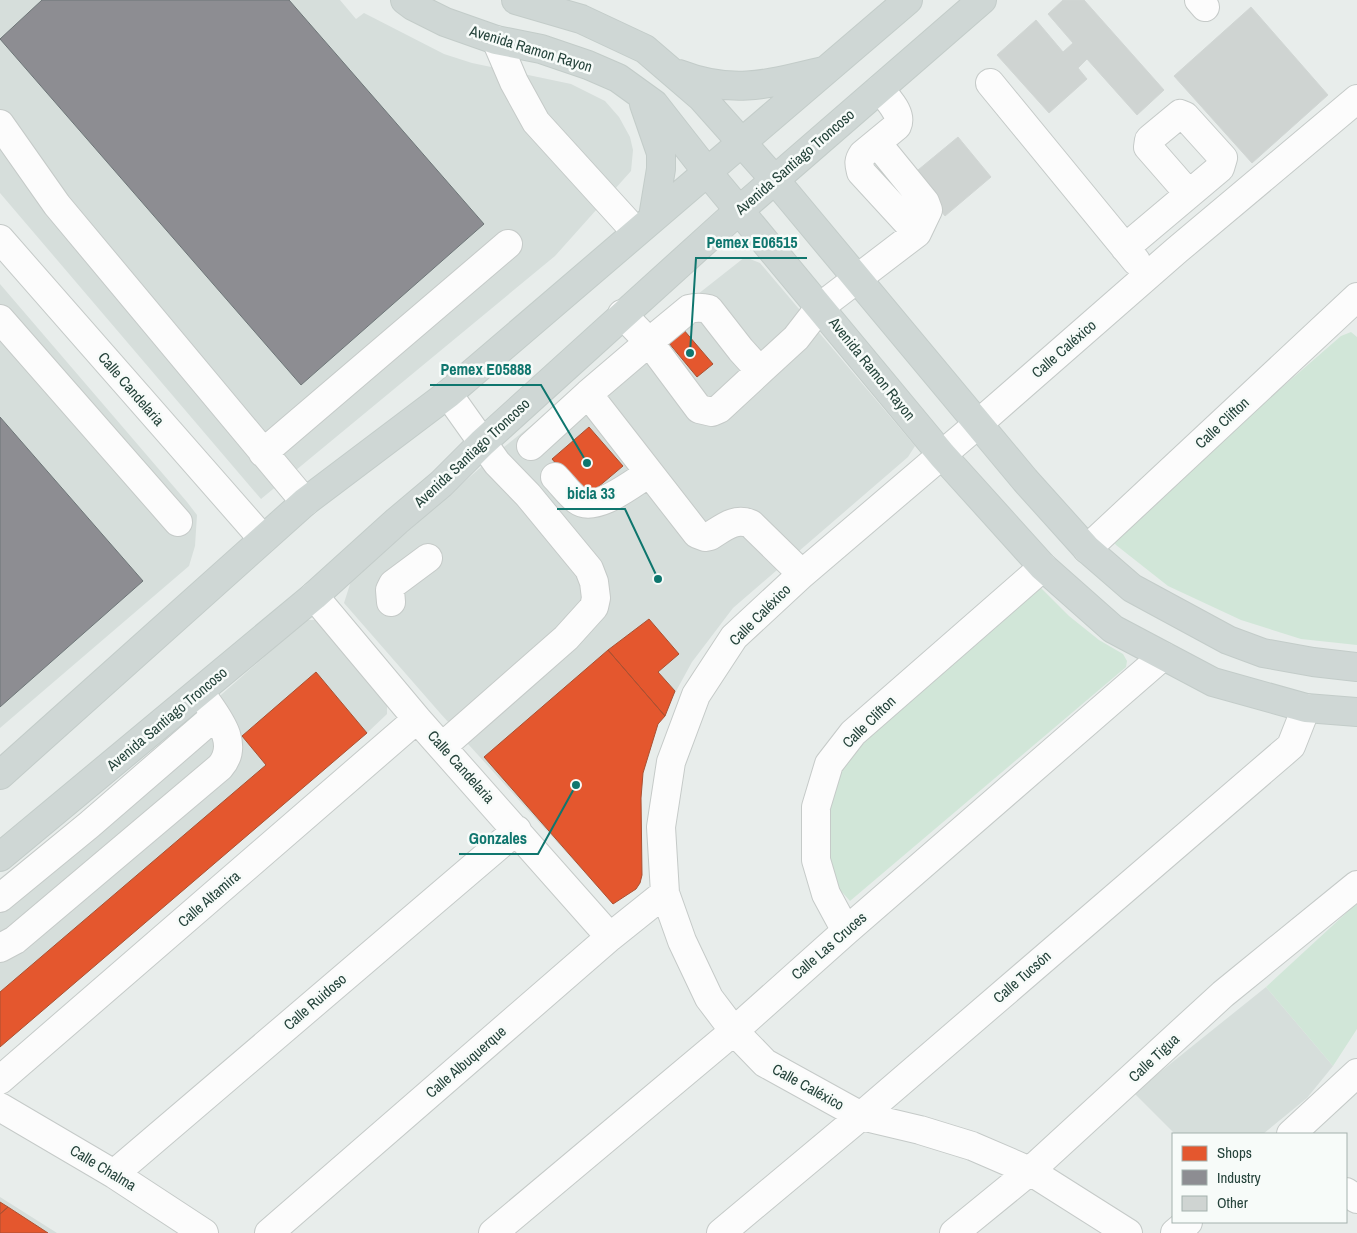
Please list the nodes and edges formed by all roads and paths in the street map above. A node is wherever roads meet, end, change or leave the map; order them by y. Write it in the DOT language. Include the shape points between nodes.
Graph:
graph roads {
  1 [pos="405,0"];
  2 [pos="516,0"];
  3 [pos="908,0"];
  4 [pos="982,0"];
  5 [pos="496,40"];
  6 [pos="827,70"];
  7 [pos="671,71"];
  8 [pos="990,83"];
  9 [pos="880,89"];
  10 [pos="642,95"];
  11 [pos="1357,99"];
  12 [pos="0,124"];
  13 [pos="741,142"];
  14 [pos="708,173"];
  15 [pos="775,180"];
  16 [pos="1189,194"];
  17 [pos="740,210"];
  18 [pos="645,225"];
  19 [pos="0,239"];
  20 [pos="508,244"];
  21 [pos="1125,248"];
  22 [pos="1148,276"];
  23 [pos="858,280"];
  24 [pos="1357,298"];
  25 [pos="820,307"];
  26 [pos="622,314"];
  27 [pos="0,319"];
  28 [pos="649,342"];
  29 [pos="760,370"];
  30 [pos="448,394"];
  31 [pos="588,394"];
  32 [pos="509,418"];
  33 [pos="978,424"];
  34 [pos="482,442"];
  35 [pos="531,446"];
  36 [pos="263,453"];
  37 [pos="942,455"];
  38 [pos="649,473"];
  39 [pos="555,477"];
  40 [pos="528,495"];
  41 [pos="305,502"];
  42 [pos="178,522"];
  43 [pos="263,539"];
  44 [pos="1087,550"];
  45 [pos="428,558"];
  46 [pos="1043,567"];
  47 [pos="802,574"];
  48 [pos="314,596"];
  49 [pos="391,602"];
  50 [pos="1163,656"];
  51 [pos="1357,667"];
  52 [pos="200,692"];
  53 [pos="1306,708"];
  54 [pos="1357,712"];
  55 [pos="215,716"];
  56 [pos="417,718"];
  57 [pos="443,746"];
  58 [pos="0,775"];
  59 [pos="89,825"];
  60 [pos="516,830"];
  61 [pos="116,855"];
  62 [pos="0,857"];
  63 [pos="1357,885"];
  64 [pos="665,893"];
  65 [pos="0,898"];
  66 [pos="846,931"];
  67 [pos="610,937"];
  68 [pos="0,948"];
  69 [pos="734,1030"];
  70 [pos="1357,1073"];
  71 [pos="0,1080"];
  72 [pos="0,1107"];
  73 [pos="861,1116"];
  74 [pos="1292,1133"];
  75 [pos="1030,1171"];
  76 [pos="114,1174"];
  77 [pos="1187,1223"];
  78 [pos="204,1233"];
  79 [pos="269,1233"];
  80 [pos="493,1233"];
  81 [pos="721,1233"];
  82 [pos="954,1233"];
  83 [pos="1128,1233"];
  84 [pos="1175,1233"];
  1 -- 5 [label="main road, Avenida Ramon Rayon" via="445,22"];
  2 -- 7 [label="main road" via="581,19 645,49"];
  3 -- 6 [label="main road"];
  4 -- 9 [label="main road, Avenida Santiago Troncoso"];
  5 -- 10 [label="main road, Avenida Ramon Rayon" via="541,49 588,65 618,78"];
  5 -- 18 [label="street" via="536,122"];
  6 -- 7 [label="main road" via="768,84 743,86 720,86"];
  6 -- 13 [label="main road"];
  7 -- 13 [label="main road" via="702,98"];
  8 -- 21 [label="street"];
  9 -- 15 [label="main road, Avenida Santiago Troncoso"];
  9 -- 23 [label="street" via="898,114 899,122 860,159 859,165 861,172 916,234"];
  10 -- 14 [label="main road, Avenida Ramon Rayon" via="654,104"];
  10 -- 18 [label="main road" via="661,153 661,169"];
  11 -- 22 [label="street, Calle Caléxico"];
  12 -- 36 [label="street" via="57,205"];
  13 -- 14 [label="main road"];
  13 -- 15 [label="main road"];
  14 -- 17 [label="main road, Avenida Ramon Rayon"];
  14 -- 18 [label="main road"];
  15 -- 17 [label="main road, Avenida Santiago Troncoso"];
  15 -- 23 [label="main road"];
  16 -- 21 [label="street"];
  17 -- 25 [label="main road, Avenida Ramon Rayon"];
  17 -- 26 [label="main road, Avenida Santiago Troncoso"];
  18 -- 30 [label="main road"];
  19 -- 43 [label="street, Calle Candelaria"];
  20 -- 36 [label="street"];
  21 -- 22 [label="street"];
  22 -- 33 [label="street, Calle Caléxico"];
  23 -- 25 [label="street"];
  23 -- 33 [label="main road"];
  24 -- 44 [label="street, Calle Clifton"];
  25 -- 29 [label="street" via="796,338"];
  25 -- 37 [label="main road, Avenida Ramon Rayon"];
  26 -- 28 [label="street"];
  26 -- 32 [label="main road, Avenida Santiago Troncoso"];
  27 -- 42 [label="street"];
  28 -- 29 [label="street" via="689,309 703,307 709,309 740,350"];
  28 -- 29 [label="street" via="699,409 712,412 719,409"];
  28 -- 31 [label="street"];
  30 -- 34 [label="street"];
  30 -- 41 [label="main road"];
  31 -- 35 [label="street"];
  31 -- 38 [label="street"];
  32 -- 34 [label="main road, Avenida Santiago Troncoso"];
  32 -- 35 [label="street"];
  33 -- 37 [label="street, Calle Caléxico"];
  33 -- 44 [label="main road"];
  34 -- 40 [label="street"];
  34 -- 48 [label="main road, Avenida Santiago Troncoso" via="441,484"];
  35 -- 39 [label="street"];
  36 -- 41 [label="street"];
  37 -- 46 [label="main road, Avenida Ramon Rayon"];
  37 -- 47 [label="street, Calle Caléxico"];
  38 -- 39 [label="street" via="600,502 589,504 578,501"];
  38 -- 47 [label="street" via="697,534 710,536 733,522 746,522"];
  39 -- 40 [label="street"];
  40 -- 57 [label="street" via="589,569 594,582 594,608 566,638"];
  41 -- 43 [label="main road"];
  43 -- 58 [label="main road"];
  44 -- 51 [label="main road" via="1132,588 1228,640 1263,653"];
  45 -- 49 [label="street" via="393,584"];
  46 -- 50 [label="main road, Avenida Ramon Rayon" via="1113,629"];
  46 -- 66 [label="street, Calle Clifton" via="853,733 829,764 816,807 816,860 826,894"];
  47 -- 64 [label="street, Calle Caléxico" via="734,637 696,695 669,771 661,827"];
  48 -- 52 [label="main road, Avenida Santiago Troncoso"];
  48 -- 56 [label="street, Calle Candelaria"];
  50 -- 53 [label="main road, Avenida Ramon Rayon" via="1213,682"];
  50 -- 66 [label="street, Calle Las Cruces"];
  52 -- 55 [label="street"];
  52 -- 62 [label="main road, Avenida Santiago Troncoso"];
  53 -- 54 [label="main road, Avenida Ramon Rayon"];
  53 -- 73 [label="street, Calle Tucsón" via="1291,746"];
  55 -- 59 [label="street"];
  55 -- 61 [label="street" via="226,734 229,746 227,760"];
  56 -- 57 [label="street, Calle Candelaria"];
  56 -- 71 [label="street, Calle Altamira"];
  57 -- 60 [label="street, Calle Candelaria"];
  59 -- 61 [label="street"];
  59 -- 65 [label="street"];
  60 -- 67 [label="street, Calle Candelaria"];
  60 -- 76 [label="street, Calle Ruidoso"];
  61 -- 68 [label="street" via="15,940"];
  63 -- 75 [label="street, Calle Tigua" via="1223,994"];
  64 -- 67 [label="street, Calle Albuquerque"];
  64 -- 69 [label="street, Calle Caléxico" via="682,941 709,998"];
  66 -- 69 [label="street, Calle Las Cruces"];
  67 -- 79 [label="street, Calle Albuquerque"];
  69 -- 73 [label="street, Calle Caléxico" via="765,1063"];
  69 -- 80 [label="street, Calle Las Cruces"];
  70 -- 74 [label="street"];
  72 -- 76 [label="street, Calle Chalma"];
  73 -- 75 [label="street, Calle Caléxico" via="920,1130"];
  73 -- 81 [label="street, Calle Tucsón"];
  75 -- 82 [label="street, Calle Tigua"];
  75 -- 83 [label="street, Calle Caléxico"];
  76 -- 78 [label="street, Calle Chalma"];
  77 -- 84 [label="street"];
}
